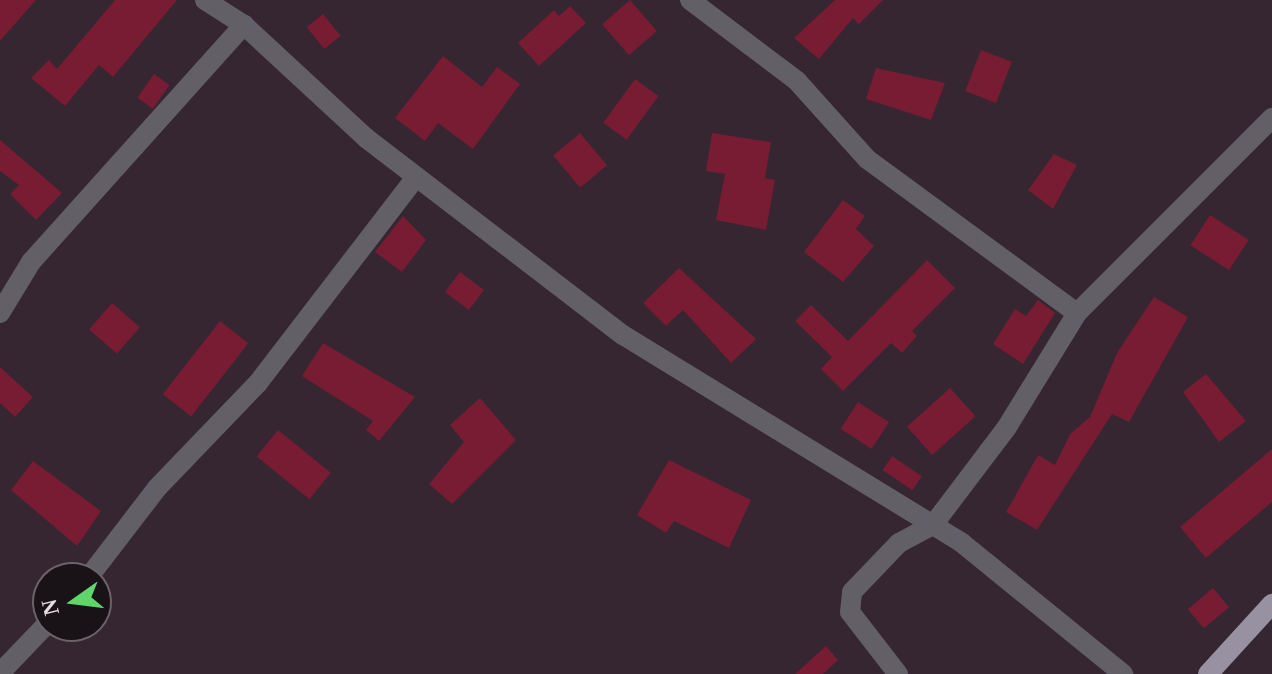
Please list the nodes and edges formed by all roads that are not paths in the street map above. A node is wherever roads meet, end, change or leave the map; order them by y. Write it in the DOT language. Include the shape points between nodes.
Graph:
graph roads {
  1 [pos="205,0"];
  2 [pos="690,0"];
  3 [pos="244,25"];
  4 [pos="1272,118"];
  5 [pos="416,177"];
  6 [pos="0,313"];
  7 [pos="1077,313"];
  8 [pos="933,525"];
  9 [pos="100,562"];
  10 [pos="1272,604"];
  11 [pos="32,640"];
  12 [pos="0,673"];
  13 [pos="898,674"];
  14 [pos="1123,674"];
  15 [pos="1208,674"];
  1 -- 3 [label="street"];
  2 -- 7 [label="street" via="797,81 867,159"];
  3 -- 5 [label="street"];
  3 -- 6 [label="street" via="31,262"];
  4 -- 7 [label="street"];
  5 -- 8 [label="street" via="623,335"];
  5 -- 9 [label="street" via="258,383 157,488"];
  7 -- 8 [label="street" via="1007,427"];
  8 -- 13 [label="street" via="899,543 852,592 850,612"];
  8 -- 14 [label="street"];
  10 -- 15 [label="main road"];
  11 -- 12 [label="street"];
}
